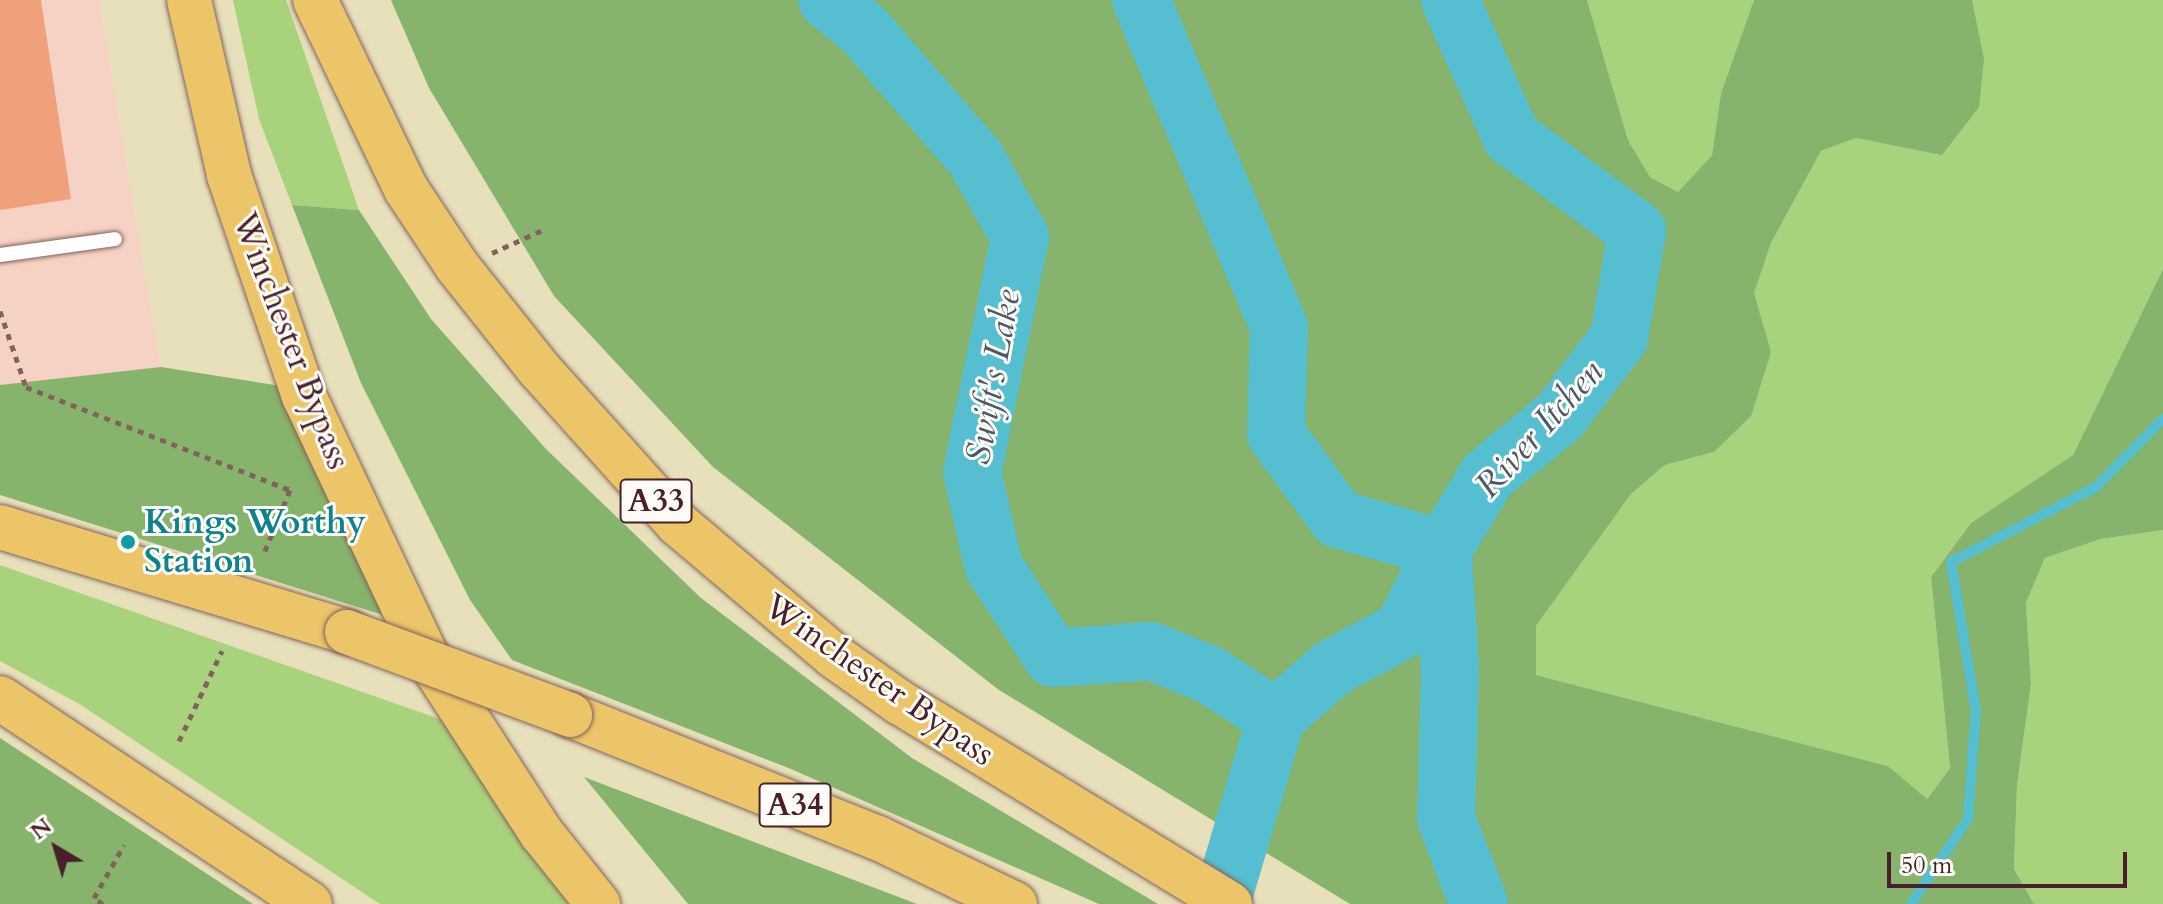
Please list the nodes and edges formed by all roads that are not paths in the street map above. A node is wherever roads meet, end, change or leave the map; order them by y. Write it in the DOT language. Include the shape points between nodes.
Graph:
graph roads {
  1 [pos="315,0"];
  2 [pos="182,7"];
  3 [pos="115,239"];
  4 [pos="0,255"];
  5 [pos="0,527"];
  6 [pos="0,698"];
  7 [pos="310,904"];
  8 [pos="598,904"];
  9 [pos="1015,904"];
  10 [pos="1230,904"];
  1 -- 10 [label="main road, Winchester Bypass / A33" via="406,189 457,266 614,457 678,524 899,702"];
  2 -- 8 [label="main road, Winchester Bypass" via="229,175 304,396 426,655 542,834"];
  3 -- 4 [label="lane"];
  5 -- 9 [label="main road, A34, bridge" via="347,632 878,838"];
  6 -- 7 [label="main road"];
}
